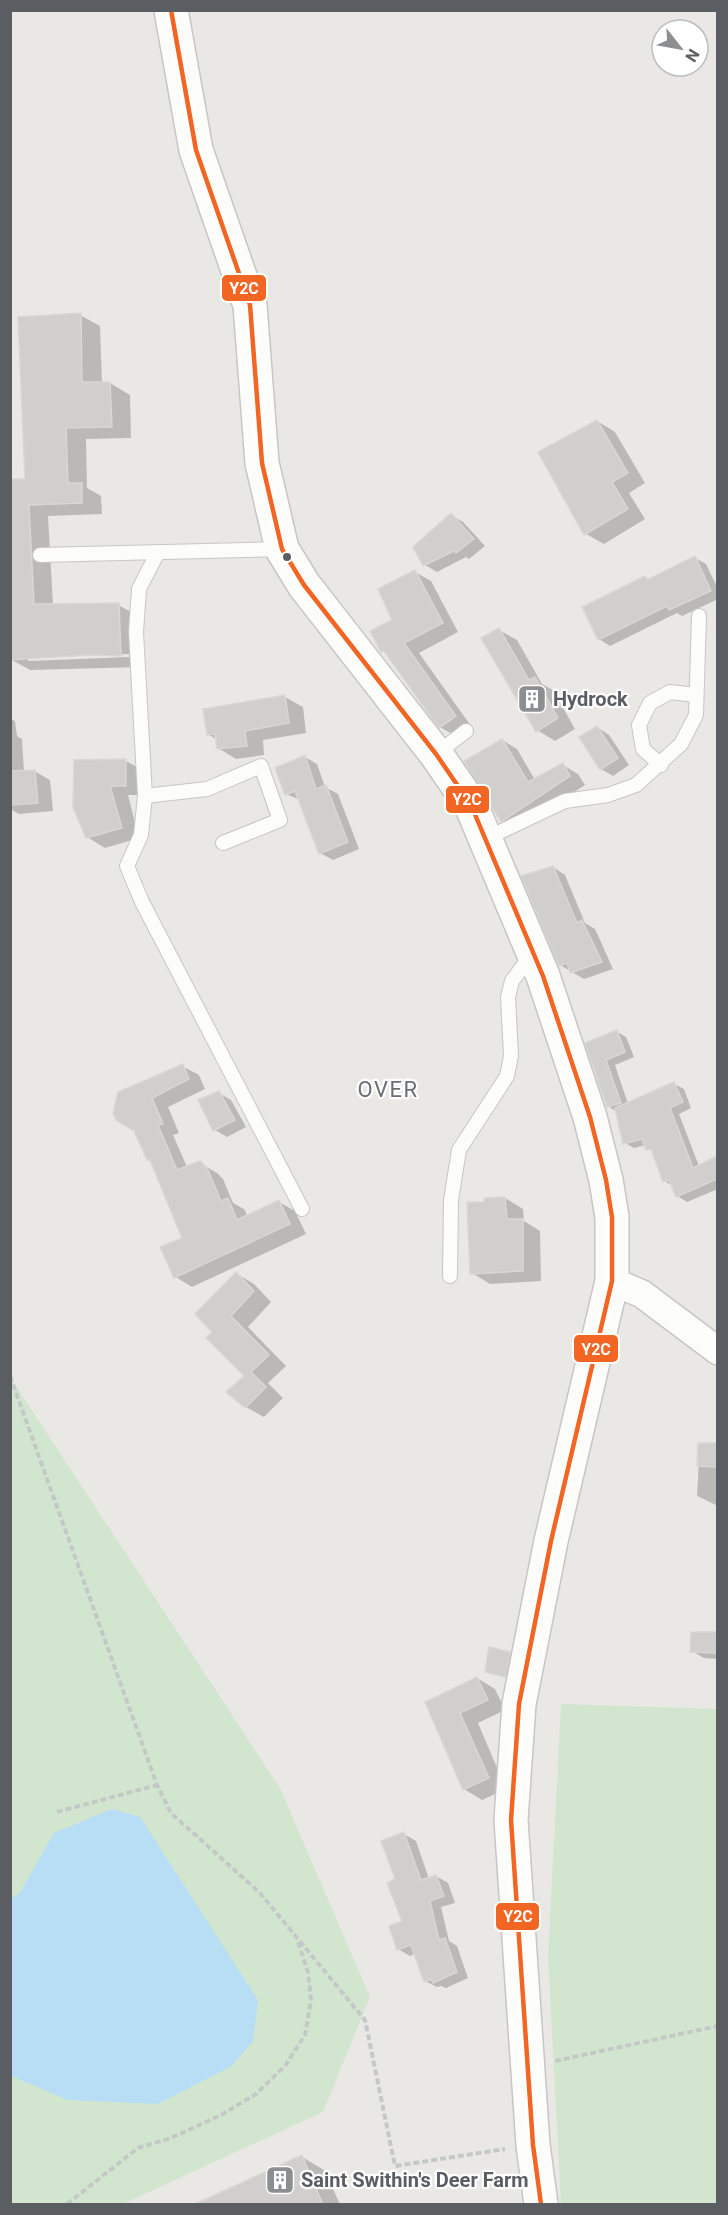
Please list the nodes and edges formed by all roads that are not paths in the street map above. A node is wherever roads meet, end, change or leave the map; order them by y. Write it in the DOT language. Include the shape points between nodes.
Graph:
graph roads {
  1 [pos="171,10"];
  2 [pos="282,549"];
  3 [pos="158,552"];
  4 [pos="40,555"];
  5 [pos="699,616"];
  6 [pos="694,695"];
  7 [pos="466,732"];
  8 [pos="436,754"];
  9 [pos="661,765"];
  10 [pos="145,796"];
  11 [pos="485,839"];
  12 [pos="223,843"];
  13 [pos="533,952"];
  14 [pos="302,1209"];
  15 [pos="450,1276"];
  16 [pos="612,1281"];
  17 [pos="717,1351"];
  18 [pos="541,2205"];
  1 -- 2 [label="street" via="196,150 250,305 262,463"];
  2 -- 3 [label="lane"];
  2 -- 8 [label="street" via="304,585"];
  3 -- 4 [label="lane"];
  3 -- 10 [label="lane" via="139,589 136,632"];
  5 -- 6 [label="lane"];
  6 -- 9 [label="lane" via="696,715 681,744"];
  6 -- 9 [label="lane" via="670,692 650,704 639,725 643,749"];
  7 -- 8 [label="lane"];
  8 -- 11 [label="street" via="471,805"];
  9 -- 11 [label="lane" via="636,786 608,795 565,801"];
  10 -- 12 [label="lane" via="207,789 261,766 280,820"];
  10 -- 14 [label="lane" via="141,835 127,866"];
  11 -- 13 [label="street"];
  13 -- 15 [label="lane" via="512,981 508,997 511,1056 507,1076 459,1150 451,1200"];
  13 -- 16 [label="street" via="590,1117 606,1180 612,1218"];
  16 -- 17 [label="street" via="642,1294"];
  16 -- 18 [label="street" via="551,1540 519,1704 511,1820 533,2145"];
}
